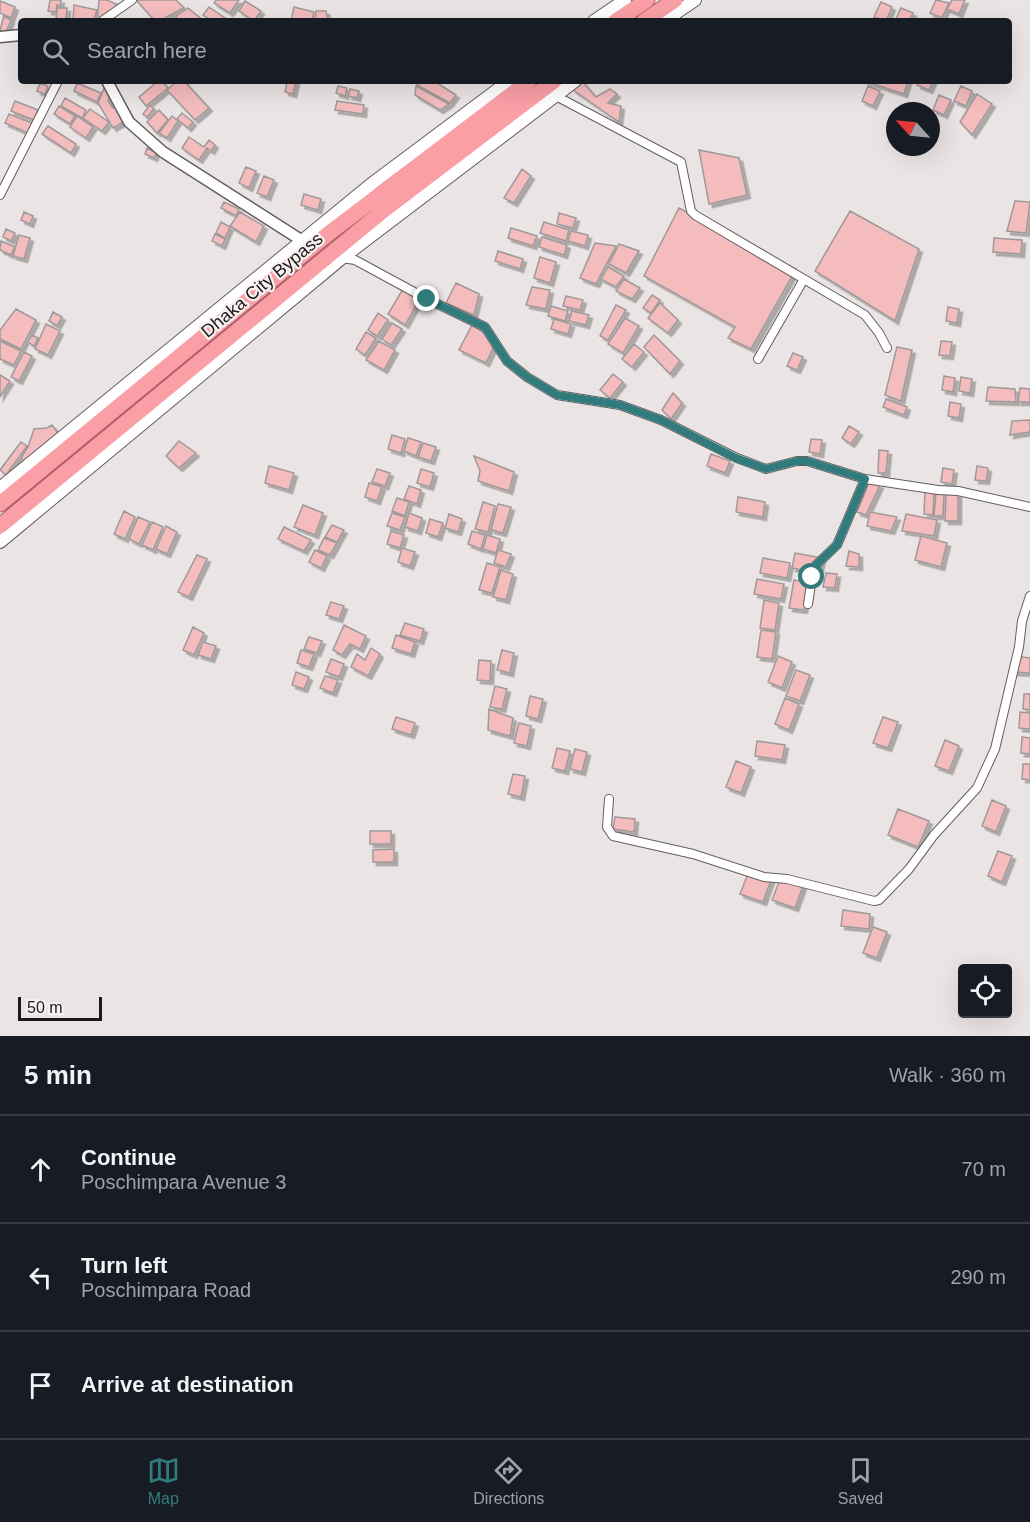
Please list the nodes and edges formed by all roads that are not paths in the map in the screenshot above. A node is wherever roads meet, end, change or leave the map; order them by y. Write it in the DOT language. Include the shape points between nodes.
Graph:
graph roads {
  1 [pos="132,0"];
  2 [pos="625,0"];
  3 [pos="647,0"];
  4 [pos="675,0"];
  5 [pos="695,0"];
  6 [pos="106,18"];
  7 [pos="598,18"];
  8 [pos="620,18"];
  9 [pos="648,18"];
  10 [pos="668,18"];
  11 [pos="18,35"];
  12 [pos="0,37"];
  13 [pos="56,84"];
  14 [pos="109,84"];
  15 [pos="505,84"];
  16 [pos="525,84"];
  17 [pos="554,88"];
  18 [pos="0,195"];
  19 [pos="302,240"];
  20 [pos="342,258"];
  21 [pos="804,279"];
  22 [pos="887,348"];
  23 [pos="758,359"];
  24 [pos="865,479"];
  25 [pos="0,488"];
  26 [pos="0,504"];
  27 [pos="1030,507"];
  28 [pos="0,526"];
  29 [pos="0,542"];
  30 [pos="1030,596"];
  31 [pos="808,604"];
  32 [pos="1019,646"];
  33 [pos="1030,646"];
  34 [pos="609,799"];
  1 -- 6 [label="street"];
  2 -- 7 [label="main road"];
  3 -- 8 [label="highway"];
  4 -- 9 [label="highway"];
  5 -- 10 [label="main road"];
  11 -- 12 [label="street"];
  13 -- 18 [label="street"];
  14 -- 19 [label="street" via="129,122 163,152"];
  15 -- 19 [label="main road"];
  16 -- 26 [label="highway, Dhaka City Bypass" via="327,234"];
  17 -- 20 [label="main road"];
  17 -- 21 [label="street" via="681,162 695,215"];
  17 -- 28 [label="highway, Dhaka City Bypass" via="384,210"];
  19 -- 25 [label="main road"];
  20 -- 24 [label="street" via="355,260 485,327 507,361 557,395 640,412 766,469 807,461"];
  20 -- 29 [label="main road"];
  21 -- 22 [label="street" via="865,315"];
  21 -- 23 [label="street"];
  24 -- 27 [label="street" via="958,491"];
  24 -- 31 [label="street" via="837,545 813,571"];
  30 -- 32 [label="street"];
  32 -- 33 [label="street"];
  32 -- 34 [label="street" via="995,749 977,788 879,900 764,877 693,854 613,836 607,827"];
}
